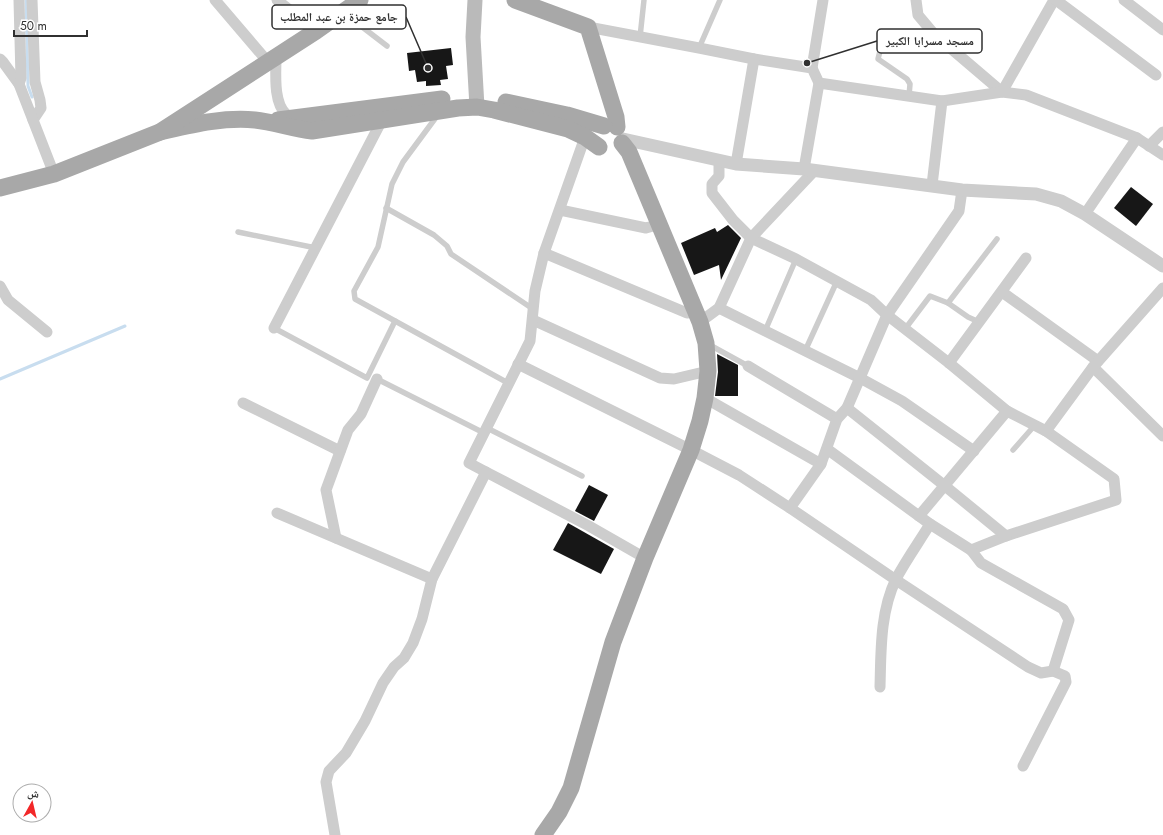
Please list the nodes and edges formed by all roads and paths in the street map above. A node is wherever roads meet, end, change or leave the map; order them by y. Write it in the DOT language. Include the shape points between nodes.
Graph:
graph roads {
  1 [pos="19,0"];
  2 [pos="32,0"];
  3 [pos="215,0"];
  4 [pos="277,0"];
  5 [pos="475,0"];
  6 [pos="515,0"];
  7 [pos="644,0"];
  8 [pos="720,0"];
  9 [pos="823,0"];
  10 [pos="916,0"];
  11 [pos="1055,0"];
  12 [pos="1124,0"];
  13 [pos="349,6"];
  14 [pos="588,27"];
  15 [pos="1163,30"];
  16 [pos="316,31"];
  17 [pos="640,37"];
  18 [pos="387,46"];
  19 [pos="700,48"];
  20 [pos="880,51"];
  21 [pos="0,59"];
  22 [pos="754,59"];
  23 [pos="272,60"];
  24 [pos="812,68"];
  25 [pos="1156,75"];
  26 [pos="819,83"];
  27 [pos="19,84"];
  28 [pos="1002,92"];
  29 [pos="909,96"];
  30 [pos="477,101"];
  31 [pos="942,101"];
  32 [pos="441,110"];
  33 [pos="294,119"];
  34 [pos="33,120"];
  35 [pos="382,120"];
  36 [pos="262,121"];
  37 [pos="160,132"];
  38 [pos="1163,132"];
  39 [pos="617,134"];
  40 [pos="585,137"];
  41 [pos="1137,138"];
  42 [pos="1149,146"];
  43 [pos="599,147"];
  44 [pos="1163,155"];
  45 [pos="719,160"];
  46 [pos="736,164"];
  47 [pos="810,170"];
  48 [pos="54,174"];
  49 [pos="932,185"];
  50 [pos="0,188"];
  51 [pos="962,190"];
  52 [pos="386,208"];
  53 [pos="560,210"];
  54 [pos="1085,214"];
  55 [pos="660,224"];
  56 [pos="238,232"];
  57 [pos="751,238"];
  58 [pos="997,239"];
  59 [pos="316,248"];
  60 [pos="544,253"];
  61 [pos="1026,258"];
  62 [pos="796,259"];
  63 [pos="1163,266"];
  64 [pos="837,281"];
  65 [pos="0,286"];
  66 [pos="1163,288"];
  67 [pos="1002,292"];
  68 [pos="948,304"];
  69 [pos="719,308"];
  70 [pos="533,314"];
  71 [pos="887,315"];
  72 [pos="698,317"];
  73 [pos="395,321"];
  74 [pos="979,322"];
  75 [pos="274,328"];
  76 [pos="905,329"];
  77 [pos="765,331"];
  78 [pos="47,332"];
  79 [pos="706,343"];
  80 [pos="805,351"];
  81 [pos="949,363"];
  82 [pos="518,364"];
  83 [pos="1096,364"];
  84 [pos="748,366"];
  85 [pos="708,371"];
  86 [pos="373,377"];
  87 [pos="860,378"];
  88 [pos="508,383"];
  89 [pos="705,398"];
  90 [pos="243,403"];
  91 [pos="846,408"];
  92 [pos="1007,411"];
  93 [pos="837,419"];
  94 [pos="1040,428"];
  95 [pos="485,430"];
  96 [pos="1163,436"];
  97 [pos="827,449"];
  98 [pos="691,450"];
  99 [pos="1013,450"];
  100 [pos="340,451"];
  101 [pos="974,451"];
  102 [pos="821,464"];
  103 [pos="486,472"];
  104 [pos="582,476"];
  105 [pos="945,486"];
  106 [pos="790,508"];
  107 [pos="277,513"];
  108 [pos="919,516"];
  109 [pos="930,524"];
  110 [pos="1006,536"];
  111 [pos="336,538"];
  112 [pos="971,550"];
  113 [pos="645,558"];
  114 [pos="432,579"];
  115 [pos="896,580"];
  116 [pos="1054,671"];
  117 [pos="880,687"];
  118 [pos="1024,766"];
  119 [pos="335,835"];
  120 [pos="543,835"];
  1 -- 27 [label="street"];
  2 -- 34 [label="street" via="35,82 41,108"];
  3 -- 23 [label="street"];
  4 -- 16 [label="street"];
  5 -- 30 [label="main road" via="473,37"];
  6 -- 14 [label="main road"];
  7 -- 17 [label="lane"];
  8 -- 19 [label="lane"];
  9 -- 24 [label="street"];
  10 -- 28 [label="street" via="918,15 934,34"];
  11 -- 25 [label="street"];
  11 -- 28 [label="street"];
  12 -- 15 [label="street"];
  13 -- 16 [label="main road"];
  13 -- 18 [label="lane"];
  14 -- 17 [label="street"];
  14 -- 39 [label="main road" via="616,117"];
  16 -- 23 [label="main road"];
  17 -- 19 [label="street"];
  19 -- 22 [label="street"];
  20 -- 29 [label="lane" via="878,59 907,78 910,84"];
  21 -- 27 [label="street"];
  22 -- 24 [label="street"];
  22 -- 46 [label="street"];
  23 -- 33 [label="street" via="279,102 286,114"];
  23 -- 37 [label="main road"];
  24 -- 26 [label="street"];
  26 -- 29 [label="street"];
  26 -- 47 [label="street"];
  27 -- 34 [label="street"];
  28 -- 31 [label="street"];
  28 -- 41 [label="street" via="1026,95"];
  29 -- 31 [label="street"];
  30 -- 32 [label="main road" via="458,108"];
  30 -- 33 [label="main road" via="450,98"];
  30 -- 39 [label="main road" via="567,115"];
  30 -- 40 [label="main road"];
  31 -- 49 [label="street"];
  32 -- 35 [label="main road"];
  32 -- 52 [label="lane" via="403,162 392,184"];
  33 -- 36 [label="main road"];
  34 -- 48 [label="street"];
  35 -- 36 [label="main road" via="312,131"];
  35 -- 59 [label="street"];
  36 -- 37 [label="main road" via="208,122"];
  37 -- 48 [label="main road"];
  38 -- 42 [label="street"];
  39 -- 43 [label="main road" via="616,150 607,152"];
  39 -- 43 [label="main road" via="598,131 596,143"];
  39 -- 45 [label="street"];
  39 -- 55 [label="main road" via="629,152"];
  40 -- 43 [label="main road"];
  40 -- 53 [label="street"];
  41 -- 42 [label="street"];
  41 -- 54 [label="street"];
  42 -- 44 [label="street"];
  45 -- 46 [label="street"];
  45 -- 57 [label="street" via="719,176 712,184 712,193"];
  46 -- 47 [label="street"];
  47 -- 49 [label="street"];
  47 -- 57 [label="street"];
  48 -- 50 [label="main road"];
  49 -- 51 [label="street"];
  51 -- 54 [label="street" via="1036,194 1061,201"];
  51 -- 71 [label="street" via="959,211"];
  52 -- 70 [label="lane" via="434,234 447,246 451,254"];
  52 -- 73 [label="lane" via="378,247 354,291 355,299"];
  53 -- 55 [label="street" via="646,228"];
  53 -- 60 [label="street"];
  54 -- 63 [label="street"];
  55 -- 72 [label="main road"];
  56 -- 59 [label="lane"];
  57 -- 62 [label="street"];
  57 -- 69 [label="street"];
  58 -- 68 [label="lane"];
  59 -- 75 [label="street"];
  60 -- 70 [label="street"];
  60 -- 72 [label="street"];
  61 -- 67 [label="street"];
  62 -- 64 [label="street"];
  62 -- 77 [label="lane"];
  64 -- 71 [label="street" via="871,300"];
  64 -- 80 [label="lane"];
  65 -- 78 [label="street" via="8,300"];
  66 -- 83 [label="street"];
  67 -- 74 [label="street"];
  67 -- 83 [label="street"];
  68 -- 74 [label="lane"];
  68 -- 76 [label="lane" via="930,296"];
  69 -- 72 [label="street"];
  69 -- 77 [label="street"];
  70 -- 82 [label="street" via="530,342"];
  70 -- 85 [label="street" via="660,378 674,379"];
  71 -- 76 [label="street"];
  71 -- 87 [label="street"];
  72 -- 79 [label="main road"];
  73 -- 86 [label="lane"];
  73 -- 88 [label="lane"];
  74 -- 81 [label="street"];
  75 -- 86 [label="lane" via="367,378"];
  76 -- 81 [label="street"];
  77 -- 80 [label="street"];
  79 -- 84 [label="lane"];
  79 -- 85 [label="main road"];
  80 -- 87 [label="street"];
  81 -- 92 [label="street"];
  82 -- 88 [label="street"];
  82 -- 98 [label="street"];
  83 -- 94 [label="street"];
  83 -- 96 [label="street"];
  84 -- 93 [label="street"];
  85 -- 89 [label="main road"];
  86 -- 95 [label="lane"];
  86 -- 100 [label="street" via="360,414 348,430"];
  87 -- 91 [label="street"];
  87 -- 101 [label="street" via="902,401"];
  88 -- 95 [label="street"];
  89 -- 98 [label="main road"];
  89 -- 102 [label="street"];
  90 -- 100 [label="street"];
  91 -- 93 [label="street"];
  91 -- 105 [label="street"];
  92 -- 94 [label="street"];
  92 -- 101 [label="street"];
  93 -- 97 [label="street"];
  94 -- 99 [label="lane"];
  94 -- 110 [label="street" via="1114,479 1116,500"];
  95 -- 103 [label="street" via="469,463"];
  95 -- 104 [label="lane"];
  97 -- 102 [label="street"];
  97 -- 108 [label="street"];
  98 -- 106 [label="street" via="739,475"];
  98 -- 113 [label="main road"];
  100 -- 111 [label="street" via="326,490"];
  101 -- 105 [label="street"];
  102 -- 106 [label="street"];
  103 -- 113 [label="street"];
  103 -- 114 [label="street"];
  105 -- 108 [label="street"];
  105 -- 110 [label="street"];
  106 -- 115 [label="street"];
  107 -- 111 [label="street"];
  108 -- 109 [label="street"];
  109 -- 112 [label="street"];
  109 -- 115 [label="street"];
  110 -- 112 [label="street"];
  111 -- 114 [label="street"];
  112 -- 116 [label="street" via="981,563 1063,609 1069,620"];
  113 -- 120 [label="main road" via="613,642 571,788"];
  114 -- 119 [label="street" via="413,643 383,683 346,753 329,771 326,782"];
  115 -- 116 [label="street" via="1028,667 1041,673"];
  115 -- 117 [label="street" via="882,629"];
  116 -- 118 [label="street" via="1065,676 1066,682"];
}
